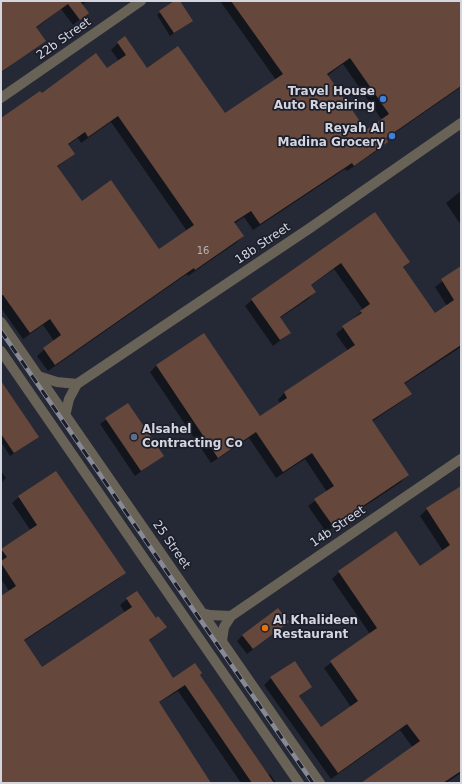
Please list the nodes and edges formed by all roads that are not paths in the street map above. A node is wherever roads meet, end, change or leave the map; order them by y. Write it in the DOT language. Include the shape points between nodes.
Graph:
graph roads {
  1 [pos="141,1"];
  2 [pos="1,98"];
  3 [pos="461,123"];
  4 [pos="1,322"];
  5 [pos="1,351"];
  6 [pos="38,376"];
  7 [pos="77,384"];
  8 [pos="65,416"];
  9 [pos="461,459"];
  10 [pos="202,612"];
  11 [pos="231,616"];
  12 [pos="222,641"];
  13 [pos="299,783"];
  14 [pos="320,783"];
  1 -- 2 [label="street, 22b Street"];
  3 -- 7 [label="street, 18b Street"];
  4 -- 6 [label="street, 25 Street"];
  5 -- 13 [label="street"];
  6 -- 7 [label="street" via="57,382"];
  6 -- 8 [label="street, 25 Street"];
  7 -- 8 [label="street" via="69,399"];
  8 -- 10 [label="street, 25 Street"];
  9 -- 11 [label="street, 14b Street"];
  10 -- 11 [label="street" via="215,616"];
  10 -- 12 [label="street, 25 Street"];
  11 -- 12 [label="street" via="224,627"];
  12 -- 14 [label="street, 25 Street"];
}
